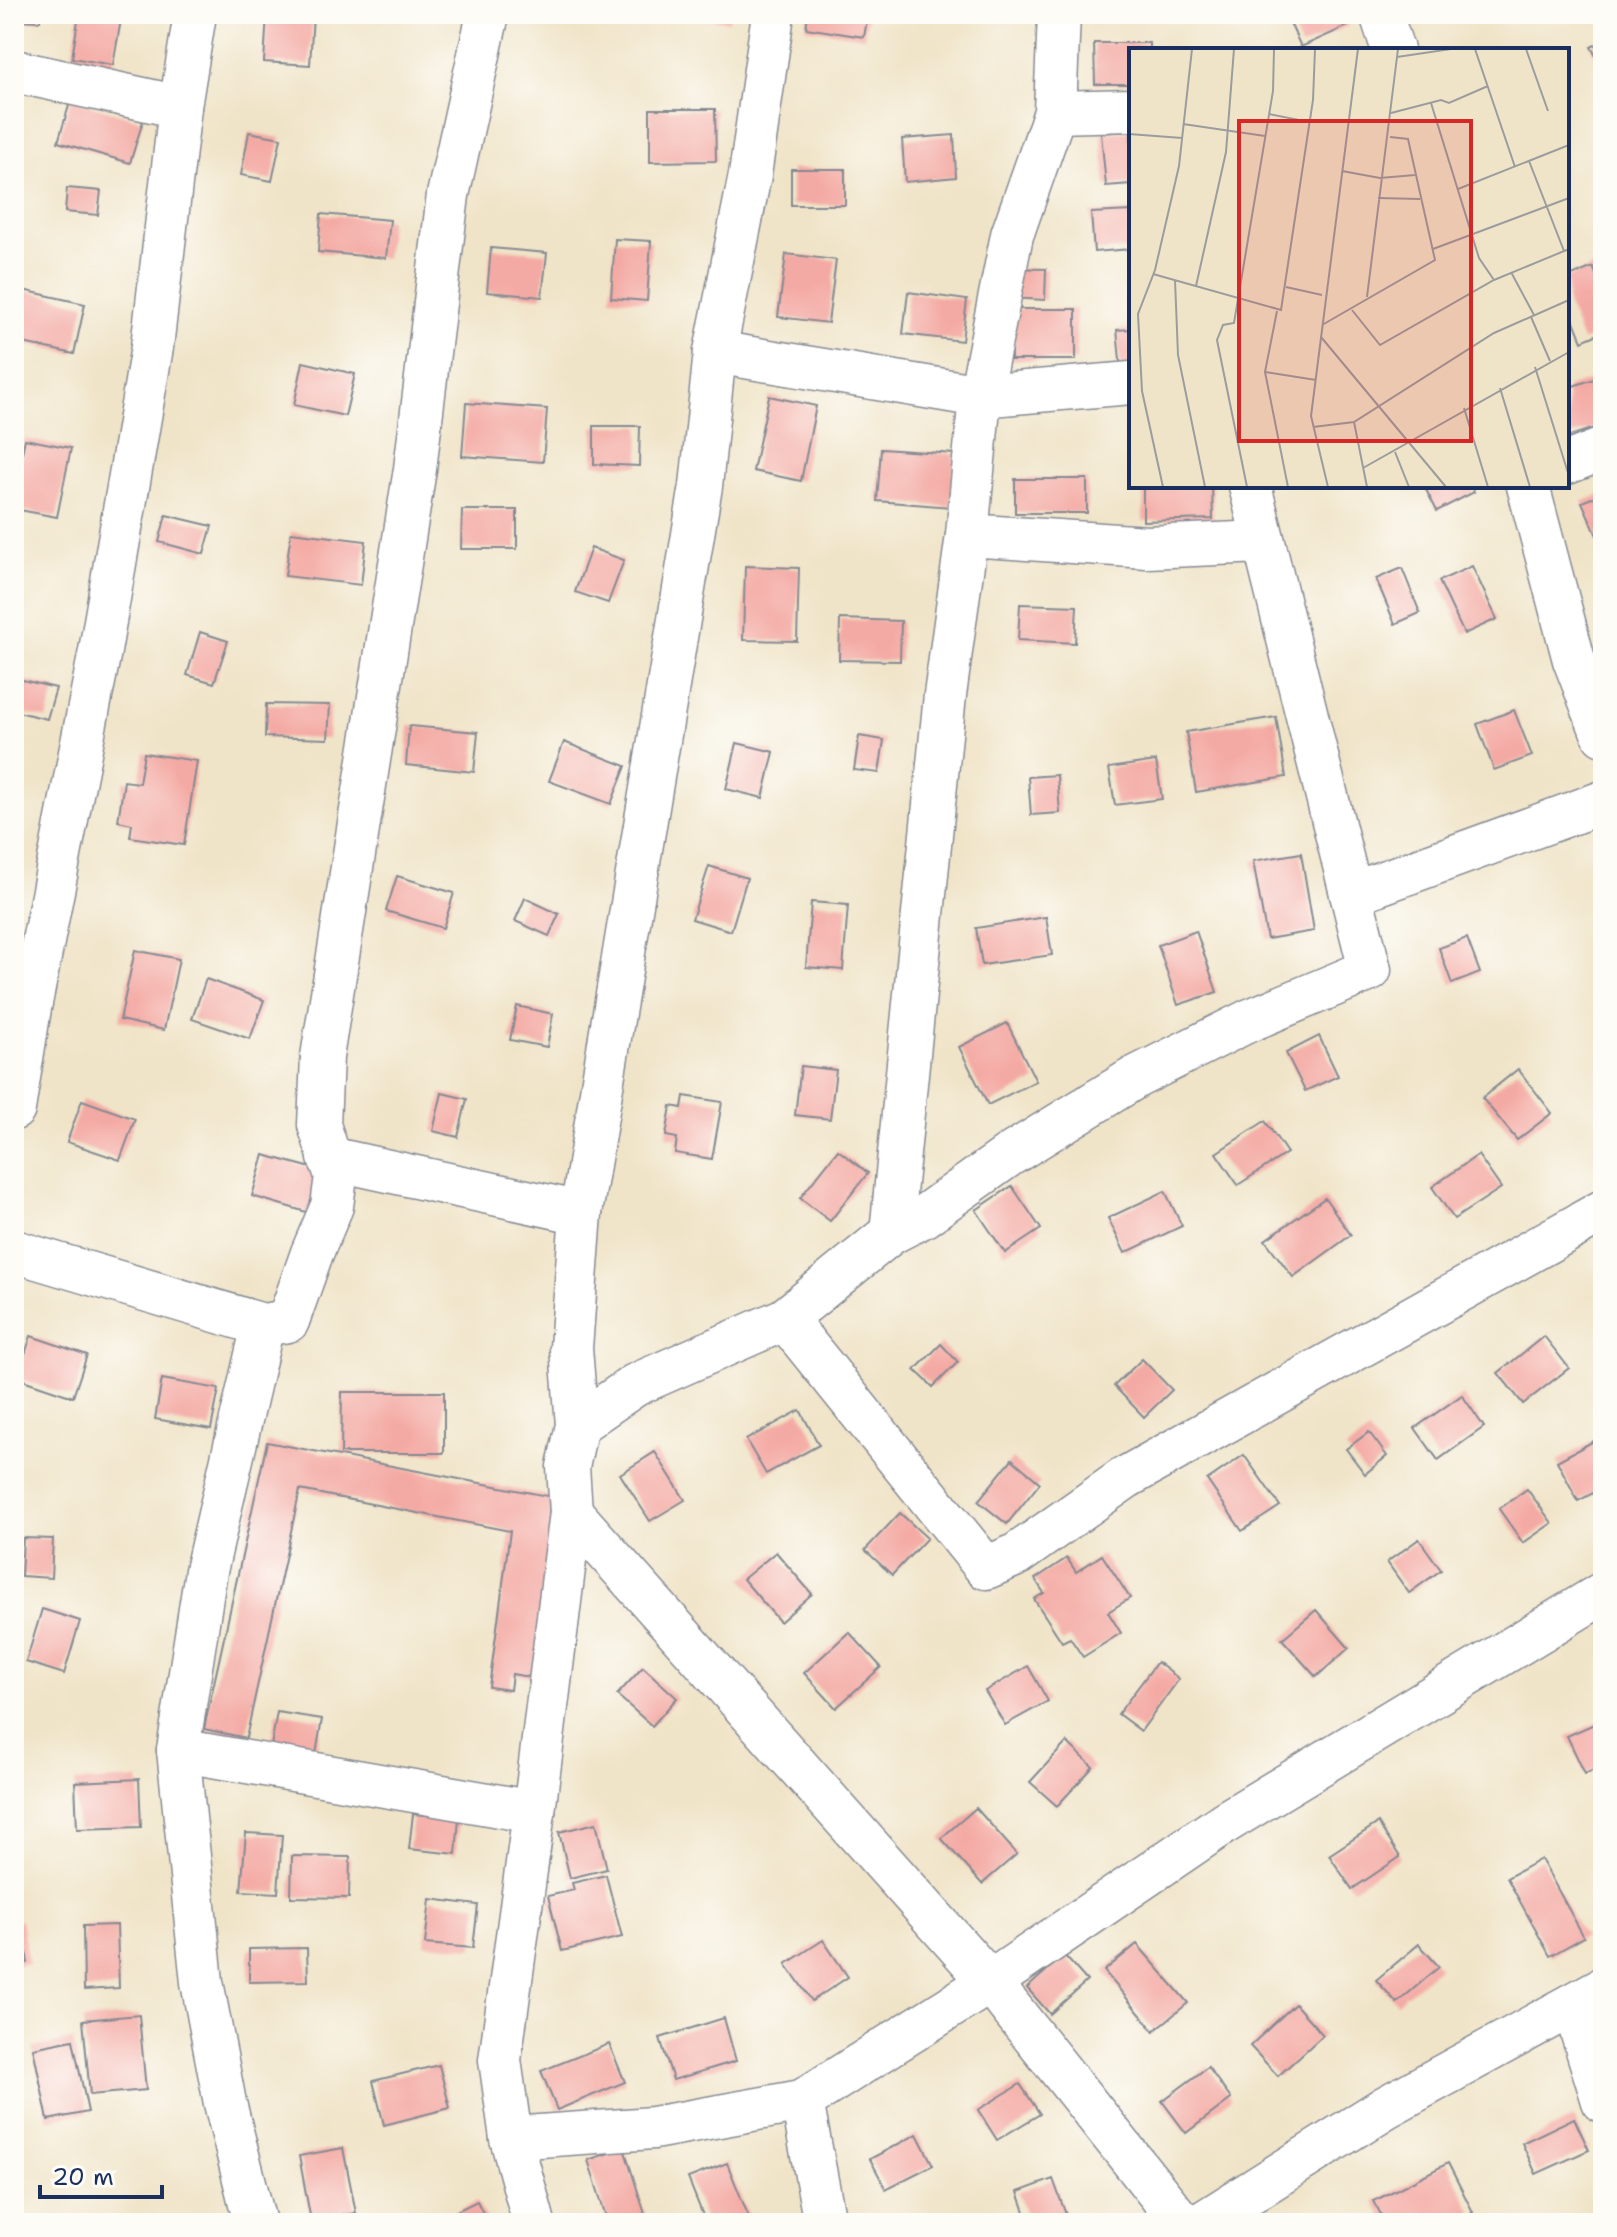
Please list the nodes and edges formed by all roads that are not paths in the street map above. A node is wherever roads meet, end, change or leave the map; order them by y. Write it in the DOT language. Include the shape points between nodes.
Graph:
graph roads {
  1 [pos="195,14"];
  2 [pos="488,14"];
  3 [pos="773,14"];
  4 [pos="1059,14"];
  5 [pos="1381,14"];
  6 [pos="1392,48"];
  7 [pos="14,71"];
  8 [pos="180,107"];
  9 [pos="1129,110"];
  10 [pos="1055,112"];
  11 [pos="715,352"];
  12 [pos="1129,383"];
  13 [pos="980,396"];
  14 [pos="1603,449"];
  15 [pos="1569,462"];
  16 [pos="1250,488"];
  17 [pos="1529,488"];
  18 [pos="967,535"];
  19 [pos="1263,542"];
  20 [pos="1603,735"];
  21 [pos="1603,802"];
  22 [pos="1351,894"];
  23 [pos="14,1109"];
  24 [pos="329,1158"];
  25 [pos="1603,1211"];
  26 [pos="581,1213"];
  27 [pos="891,1233"];
  28 [pos="14,1251"];
  29 [pos="785,1319"];
  30 [pos="263,1325"];
  31 [pos="577,1425"];
  32 [pos="571,1512"];
  33 [pos="1603,1593"];
  34 [pos="178,1750"];
  35 [pos="534,1812"];
  36 [pos="990,1982"];
  37 [pos="1588,1996"];
  38 [pos="802,2101"];
  39 [pos="1603,2101"];
  40 [pos="511,2138"];
  41 [pos="255,2223"];
  42 [pos="534,2223"];
  43 [pos="825,2223"];
  44 [pos="1182,2223"];
  45 [pos="1202,2223"];
  1 -- 8 [label="street"];
  2 -- 24 [label="street" via="448,195 415,469 322,1057 319,1125"];
  3 -- 11 [label="street" via="750,175"];
  4 -- 10 [label="street"];
  5 -- 6 [label="street"];
  7 -- 8 [label="street"];
  8 -- 23 [label="street" via="152,347"];
  9 -- 10 [label="street"];
  10 -- 13 [label="street" via="1012,235"];
  11 -- 13 [label="street"];
  11 -- 26 [label="street" via="698,501"];
  12 -- 13 [label="street"];
  13 -- 18 [label="street"];
  14 -- 15 [label="street"];
  16 -- 19 [label="street"];
  17 -- 20 [label="street" via="1574,660"];
  18 -- 19 [label="street" via="1147,547"];
  18 -- 27 [label="street" via="945,695"];
  19 -- 22 [label="street"];
  21 -- 22 [label="street"];
  22 -- 27 [label="street" via="1370,970 1248,1021 1136,1077"];
  24 -- 26 [label="street"];
  24 -- 30 [label="street" via="336,1176 332,1206 288,1321"];
  25 -- 29 [label="street" via="1125,1478 1016,1555 986,1568"];
  26 -- 31 [label="street" via="571,1348"];
  27 -- 29 [label="street"];
  28 -- 30 [label="street"];
  29 -- 31 [label="street" via="635,1385"];
  30 -- 34 [label="street" via="206,1571"];
  31 -- 32 [label="street" via="568,1467"];
  32 -- 35 [label="street"];
  32 -- 36 [label="street"];
  33 -- 36 [label="street" via="1224,1823"];
  34 -- 35 [label="street"];
  34 -- 41 [label="street" via="202,1982"];
  35 -- 40 [label="street" via="500,2060"];
  36 -- 38 [label="street"];
  36 -- 44 [label="street"];
  37 -- 39 [label="street"];
  37 -- 45 [label="street" via="1386,2107"];
  38 -- 40 [label="street" via="653,2128"];
  38 -- 43 [label="street"];
  40 -- 42 [label="street"];
}
